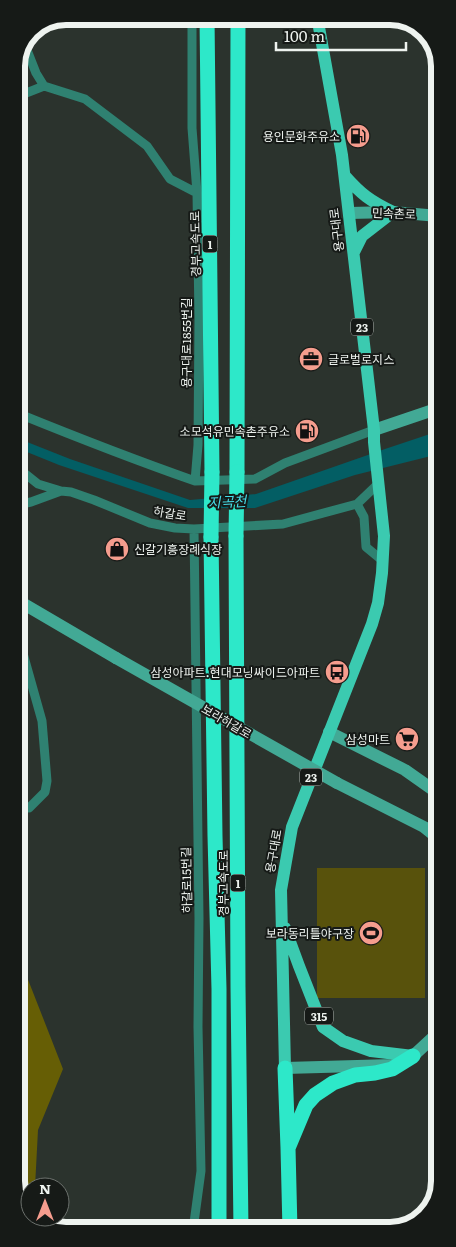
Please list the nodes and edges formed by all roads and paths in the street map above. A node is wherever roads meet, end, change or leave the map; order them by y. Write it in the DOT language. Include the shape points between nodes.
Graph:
graph roads {
  1 [pos="192,25"];
  2 [pos="207,25"];
  3 [pos="238,25"];
  4 [pos="319,25"];
  5 [pos="27,52"];
  6 [pos="44,86"];
  7 [pos="25,93"];
  8 [pos="344,176"];
  9 [pos="197,193"];
  10 [pos="393,212"];
  11 [pos="349,213"];
  12 [pos="431,215"];
  13 [pos="354,252"];
  14 [pos="431,411"];
  15 [pos="25,416"];
  16 [pos="374,436"];
  17 [pos="25,474"];
  18 [pos="195,480"];
  19 [pos="379,488"];
  20 [pos="61,492"];
  21 [pos="25,503"];
  22 [pos="357,504"];
  23 [pos="194,529"];
  24 [pos="383,561"];
  25 [pos="25,605"];
  26 [pos="25,660"];
  27 [pos="329,732"];
  28 [pos="431,788"];
  29 [pos="29,808"];
  30 [pos="431,833"];
  31 [pos="281,916"];
  32 [pos="431,1039"];
  33 [pos="413,1056"];
  34 [pos="285,1068"];
  35 [pos="288,1148"];
  36 [pos="194,1222"];
  37 [pos="219,1222"];
  38 [pos="241,1222"];
  39 [pos="290,1222"];
  1 -- 9 [label="street, 용구대로1855번길" via="192,128"];
  2 -- 37 [label="highway, 경부고속도로 / 1, bridge"];
  3 -- 38 [label="highway, 경부고속도로 / 1, bridge" via="236,536"];
  4 -- 8 [label="main road, 용구대로 / 23"];
  5 -- 6 [label="street"];
  6 -- 7 [label="street"];
  6 -- 9 [label="street" via="85,99 147,146 170,179"];
  8 -- 10 [label="main road" via="359,192"];
  8 -- 11 [label="main road, 용구대로 / 23"];
  9 -- 18 [label="street, 용구대로1855번길" via="198,445"];
  10 -- 11 [label="main road, 민속촌로"];
  10 -- 12 [label="main road, 민속촌로"];
  10 -- 13 [label="main road" via="362,236"];
  11 -- 13 [label="main road, 용구대로 / 23"];
  13 -- 16 [label="main road, 용구대로 / 23"];
  14 -- 16 [label="main road"];
  15 -- 18 [label="street"];
  16 -- 18 [label="street" via="285,463 255,479"];
  16 -- 19 [label="main road, 23"];
  17 -- 20 [label="street, 하갈로" via="38,484"];
  19 -- 22 [label="street"];
  19 -- 24 [label="main road, 용구대로 / 23"];
  20 -- 21 [label="street"];
  20 -- 23 [label="street, 하갈로" via="72,492 150,523"];
  22 -- 23 [label="street, 하갈로" via="283,524"];
  22 -- 24 [label="street" via="364,517 366,547"];
  23 -- 36 [label="street, 하갈로15번길" via="201,1171"];
  24 -- 27 [label="main road, 용구대로 / 23" via="372,624"];
  25 -- 30 [label="main road, 보라하갈로, bridge" via="337,783"];
  26 -- 29 [label="street" via="42,721 47,781 45,792"];
  27 -- 28 [label="main road" via="406,770"];
  27 -- 31 [label="main road, 용구대로 / 23" via="292,827 281,890"];
  31 -- 33 [label="main road, 315" via="323,1028 343,1041 371,1051"];
  31 -- 34 [label="main road, 용구대로 / 23"];
  32 -- 33 [label="main road"];
  33 -- 34 [label="main road" via="393,1065"];
  33 -- 35 [label="highway" via="392,1069 355,1075 333,1083 315,1095 306,1105"];
  34 -- 35 [label="highway, 용구대로 / 23"];
  35 -- 39 [label="highway, 용구대로 / 23"];
}
